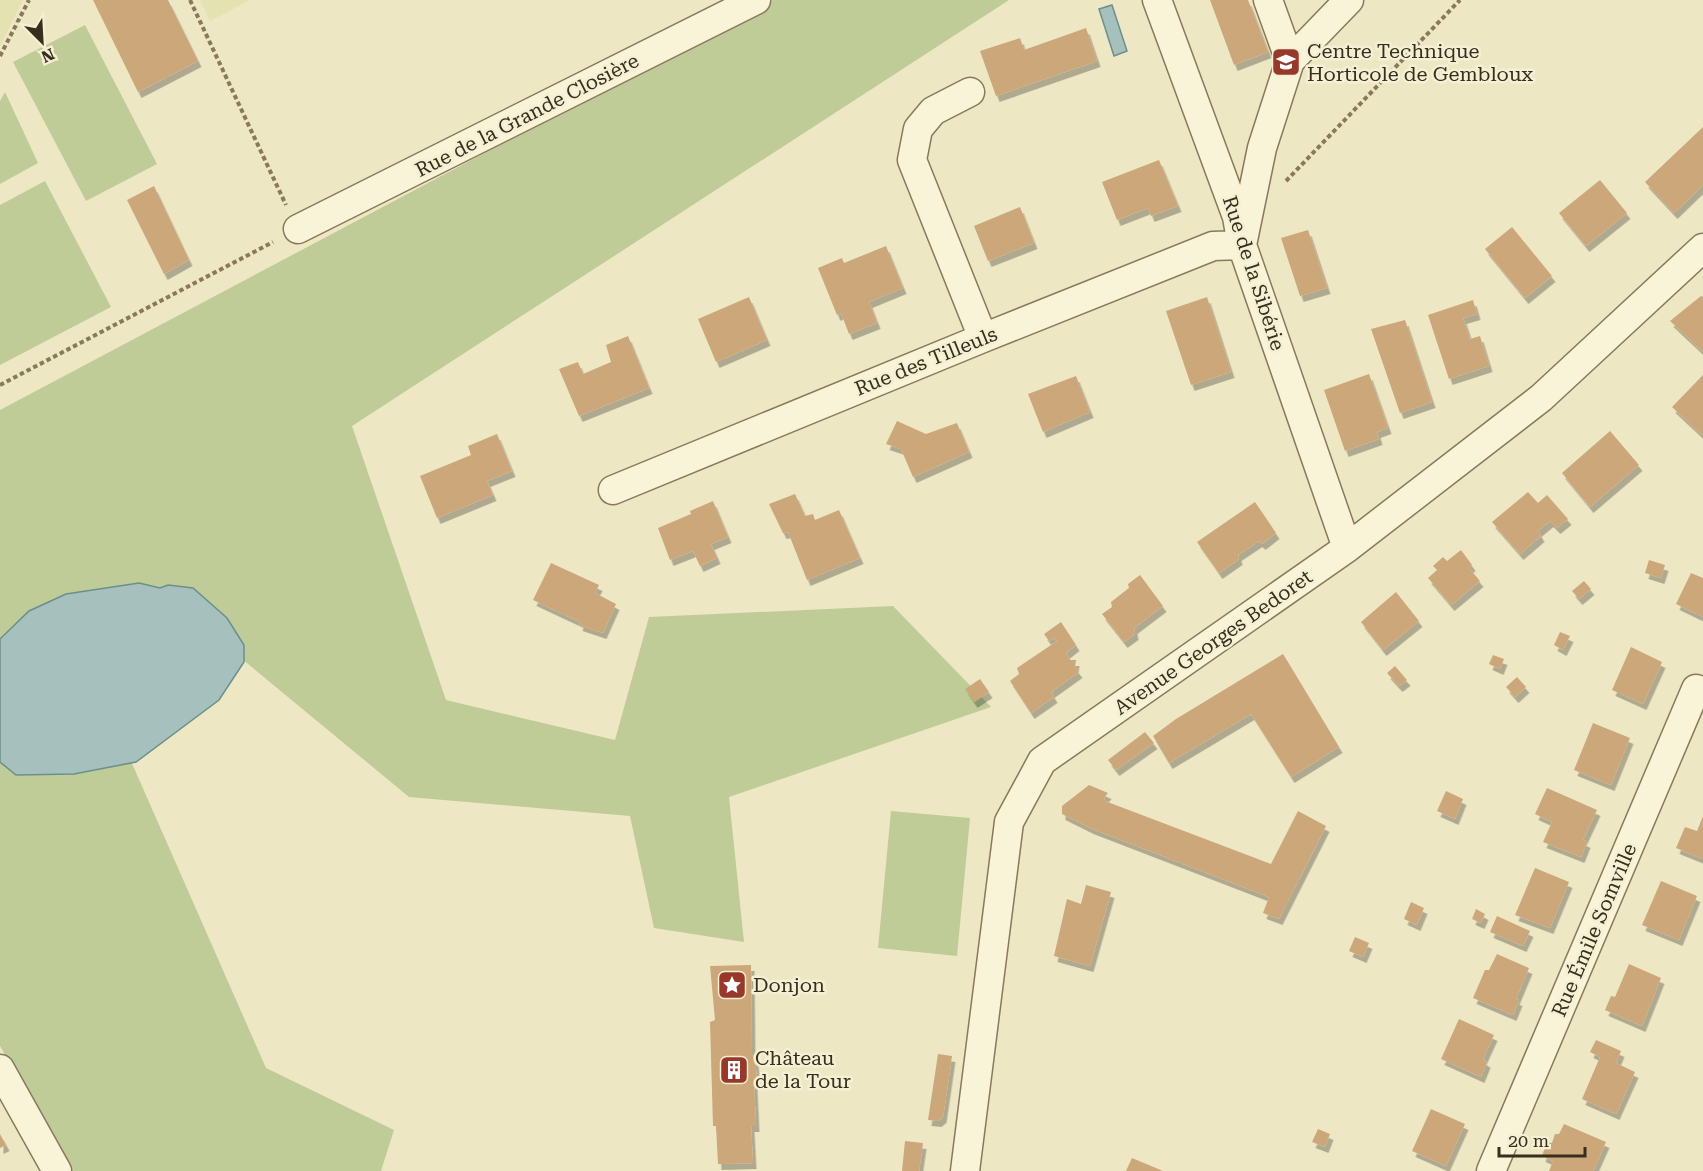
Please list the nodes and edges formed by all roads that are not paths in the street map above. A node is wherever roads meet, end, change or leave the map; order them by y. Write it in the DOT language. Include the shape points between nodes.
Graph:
graph roads {
  1 [pos="756,0"];
  2 [pos="1157,0"];
  3 [pos="1268,0"];
  4 [pos="1349,0"];
  5 [pos="1290,61"];
  6 [pos="970,92"];
  7 [pos="298,229"];
  8 [pos="1242,245"];
  9 [pos="1703,248"];
  10 [pos="983,338"];
  11 [pos="613,490"];
  12 [pos="1347,548"];
  13 [pos="1696,689"];
  14 [pos="0,1069"];
  15 [pos="57,1171"];
  16 [pos="965,1171"];
  17 [pos="1491,1171"];
  1 -- 7 [label="street, Rue de la Grande Closière"];
  2 -- 8 [label="street, Rue de la Sibérie" via="1237,218"];
  3 -- 5 [label="street"];
  4 -- 5 [label="street"];
  5 -- 8 [label="street" via="1262,148"];
  6 -- 10 [label="street" via="933,111 918,129 912,160"];
  8 -- 10 [label="street, Rue des Tilleuls" via="1213,246"];
  8 -- 12 [label="street, Rue de la Sibérie"];
  9 -- 12 [label="street, Avenue Georges Bedoret" via="1541,398"];
  10 -- 11 [label="street, Rue des Tilleuls"];
  12 -- 16 [label="street, Avenue Georges Bedoret" via="1042,761 1009,822"];
  13 -- 17 [label="street, Rue Émile Somville"];
  14 -- 15 [label="street"];
}
